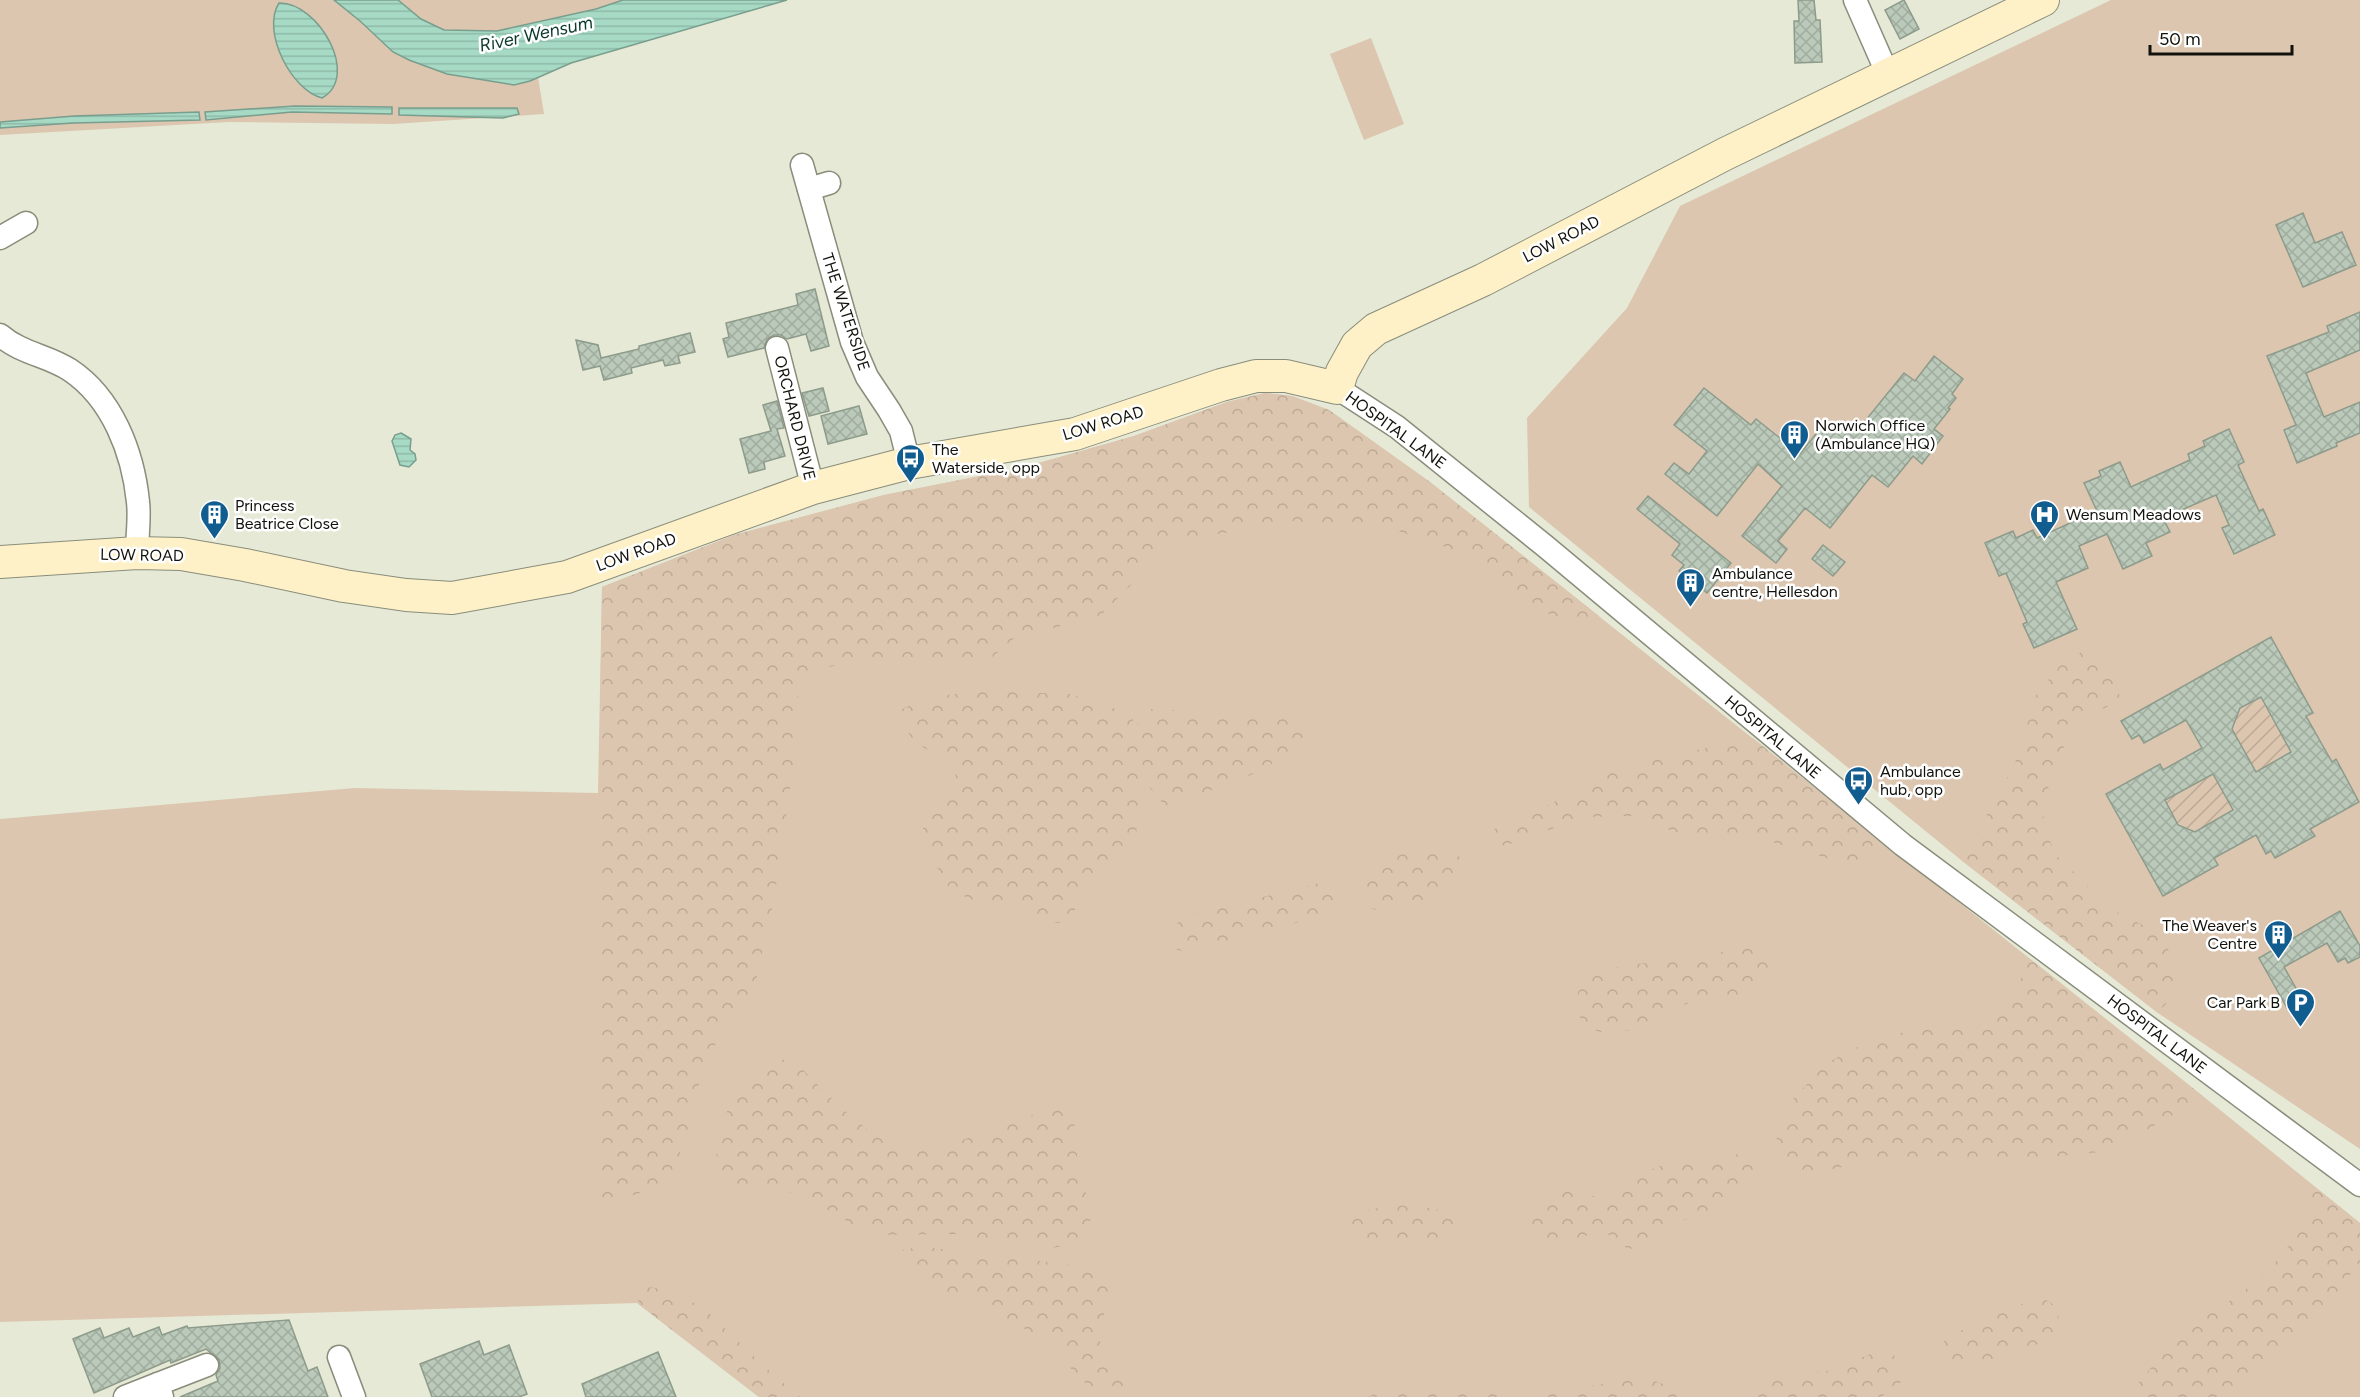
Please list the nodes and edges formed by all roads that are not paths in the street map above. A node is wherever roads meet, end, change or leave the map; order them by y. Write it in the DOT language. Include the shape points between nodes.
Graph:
graph roads {
  1 [pos="1855,0"];
  2 [pos="2043,0"];
  3 [pos="1888,75"];
  4 [pos="802,165"];
  5 [pos="26,224"];
  6 [pos="0,238"];
  7 [pos="0,334"];
  8 [pos="777,348"];
  9 [pos="1337,388"];
  10 [pos="909,463"];
  11 [pos="813,488"];
  12 [pos="137,553"];
  13 [pos="0,562"];
  14 [pos="2360,1185"];
  15 [pos="339,1357"];
  16 [pos="207,1365"];
  17 [pos="160,1391"];
  18 [pos="125,1397"];
  19 [pos="354,1397"];
  1 -- 3 [label="street"];
  2 -- 3 [label="street, LOW ROAD"];
  3 -- 9 [label="street, LOW ROAD" via="1725,154 1483,280 1376,329 1357,345"];
  4 -- 10 [label="street, THE WATERSIDE" via="819,186 852,342 867,378 901,431"];
  5 -- 6 [label="street"];
  7 -- 12 [label="street" via="13,346 69,369 93,389 113,415 129,459 138,502"];
  8 -- 11 [label="street, ORCHARD DRIVE"];
  9 -- 10 [label="street, LOW ROAD" via="1286,376 1256,375 1075,434"];
  9 -- 14 [label="street, HOSPITAL LANE" via="1397,427 1545,546 1903,845"];
  10 -- 11 [label="street, LOW ROAD"];
  11 -- 12 [label="street, LOW ROAD" via="567,577 452,598 344,586 181,555"];
  12 -- 13 [label="street, LOW ROAD"];
  15 -- 19 [label="street"];
  16 -- 17 [label="street"];
  17 -- 18 [label="street"];
}
